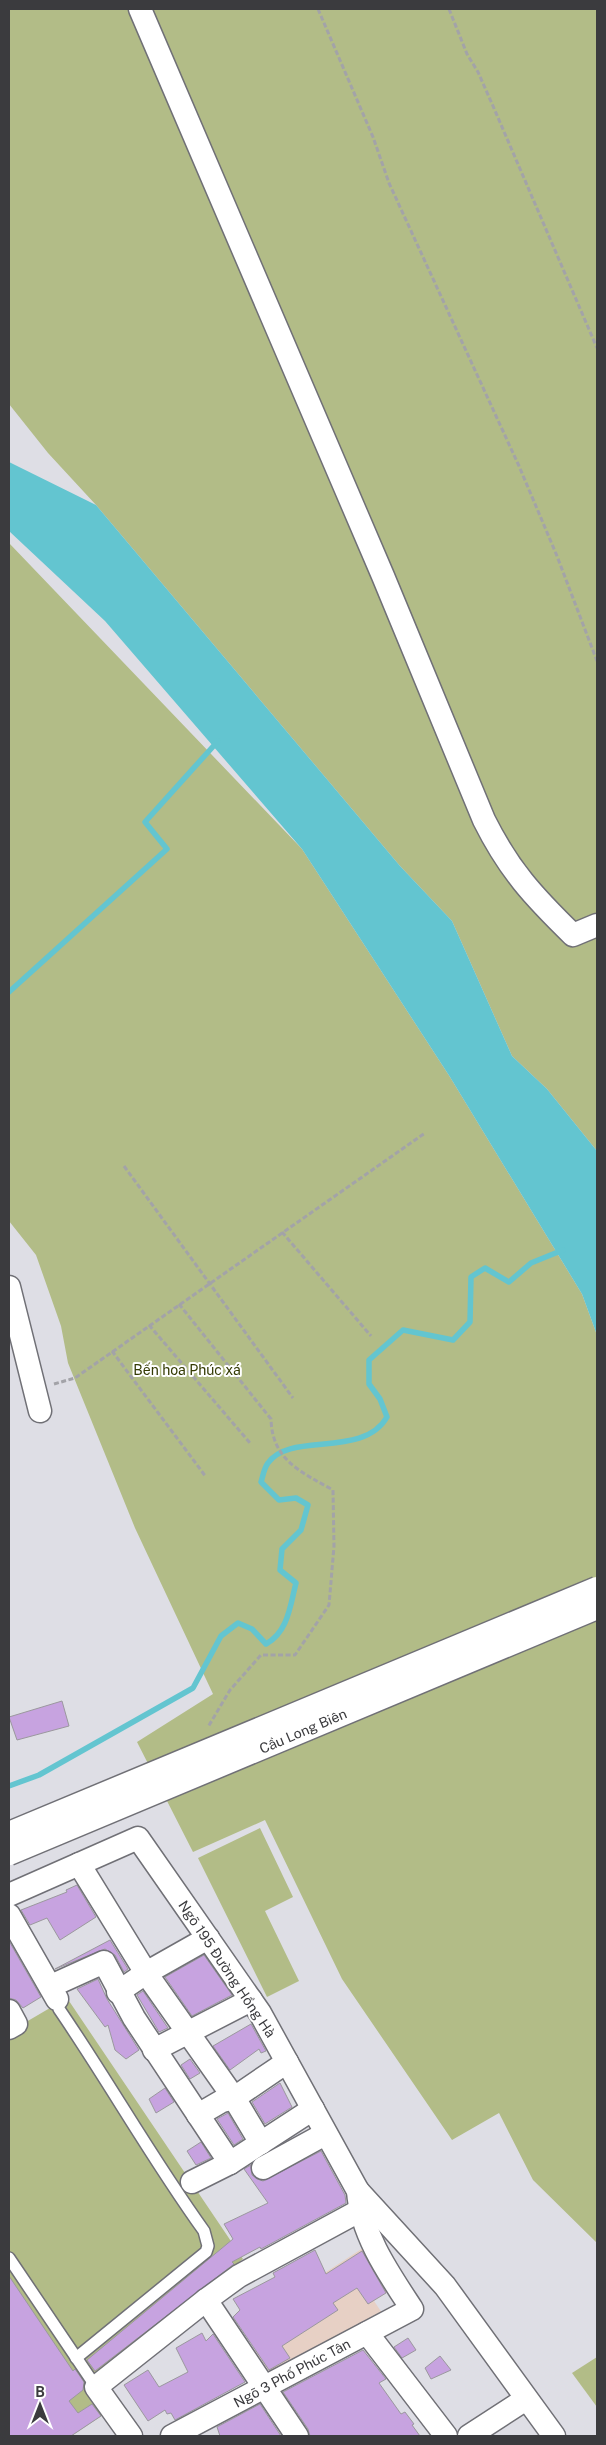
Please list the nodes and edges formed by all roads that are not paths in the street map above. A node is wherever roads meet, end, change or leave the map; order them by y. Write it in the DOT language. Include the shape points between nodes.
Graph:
graph roads {
  1 [pos="140,9"];
  2 [pos="597,925"];
  3 [pos="9,1288"];
  4 [pos="37,1401"];
  5 [pos="597,1588"];
  6 [pos="597,1608"];
  7 [pos="9,1834"];
  8 [pos="9,1854"];
  9 [pos="79,1864"];
  10 [pos="9,1895"];
  11 [pos="9,1915"];
  12 [pos="208,1938"];
  13 [pos="146,1973"];
  14 [pos="118,1992"];
  15 [pos="56,1998"];
  16 [pos="251,2000"];
  17 [pos="9,2011"];
  18 [pos="9,2028"];
  19 [pos="187,2033"];
  20 [pos="154,2050"];
  21 [pos="287,2062"];
  22 [pos="234,2098"];
  23 [pos="313,2109"];
  24 [pos="198,2116"];
  25 [pos="325,2134"];
  26 [pos="261,2143"];
  27 [pos="230,2164"];
  28 [pos="263,2168"];
  29 [pos="192,2182"];
  30 [pos="358,2201"];
  31 [pos="9,2258"];
  32 [pos="206,2300"];
  33 [pos="412,2309"];
  34 [pos="367,2333"];
  35 [pos="76,2358"];
  36 [pos="96,2387"];
  37 [pos="265,2387"];
  38 [pos="526,2399"];
  39 [pos="131,2436"];
  40 [pos="172,2436"];
  41 [pos="297,2436"];
  42 [pos="446,2436"];
  43 [pos="469,2436"];
  44 [pos="554,2436"];
  1 -- 2 [label="street" via="497,847 520,881 573,935"];
  3 -- 4 [label="street"];
  5 -- 7 [label="street, Cầu Long Biên, bridge"];
  6 -- 8 [label="street, Cầu Long Biên, bridge"];
  9 -- 10 [label="street, Ngõ 195 Đường Hồng Hà"];
  9 -- 12 [label="street, Ngõ 195 Đường Hồng Hà" via="138,1838"];
  9 -- 13 [label="street"];
  11 -- 15 [label="street"];
  12 -- 13 [label="street"];
  12 -- 16 [label="street, Ngõ 195 Đường Hồng Hà"];
  13 -- 14 [label="street"];
  13 -- 19 [label="street"];
  14 -- 15 [label="street" via="104,1962"];
  14 -- 20 [label="street"];
  15 -- 35 [label="lane" via="152,2156 204,2231 208,2246 206,2252"];
  16 -- 19 [label="street"];
  16 -- 21 [label="street, Ngõ 195 Đường Hồng Hà"];
  17 -- 18 [label="street" via="16,2024"];
  19 -- 20 [label="street"];
  19 -- 22 [label="street"];
  20 -- 24 [label="street"];
  21 -- 22 [label="street"];
  21 -- 23 [label="street, Ngõ 195 Đường Hồng Hà"];
  22 -- 24 [label="street" via="222,2101"];
  22 -- 26 [label="street"];
  23 -- 25 [label="street, Ngõ 195 Đường Hồng Hà"];
  23 -- 26 [label="street"];
  24 -- 27 [label="street"];
  25 -- 28 [label="street"];
  25 -- 30 [label="street, Ngõ 195 Đường Hồng Hà"];
  26 -- 27 [label="street"];
  27 -- 29 [label="street"];
  30 -- 32 [label="street"];
  30 -- 33 [label="street, Ngõ 195 Đường Hồng Hà" via="388,2273"];
  30 -- 38 [label="street" via="445,2286"];
  31 -- 35 [label="lane"];
  32 -- 36 [label="street"];
  32 -- 37 [label="street"];
  33 -- 34 [label="street, Ngõ 3 Phố Phúc Tân"];
  34 -- 37 [label="street, Ngõ 3 Phố Phúc Tân"];
  34 -- 42 [label="street"];
  35 -- 36 [label="lane"];
  36 -- 39 [label="street"];
  37 -- 40 [label="street, Ngõ 3 Phố Phúc Tân"];
  37 -- 41 [label="street"];
  38 -- 43 [label="street"];
  38 -- 44 [label="street"];
}
